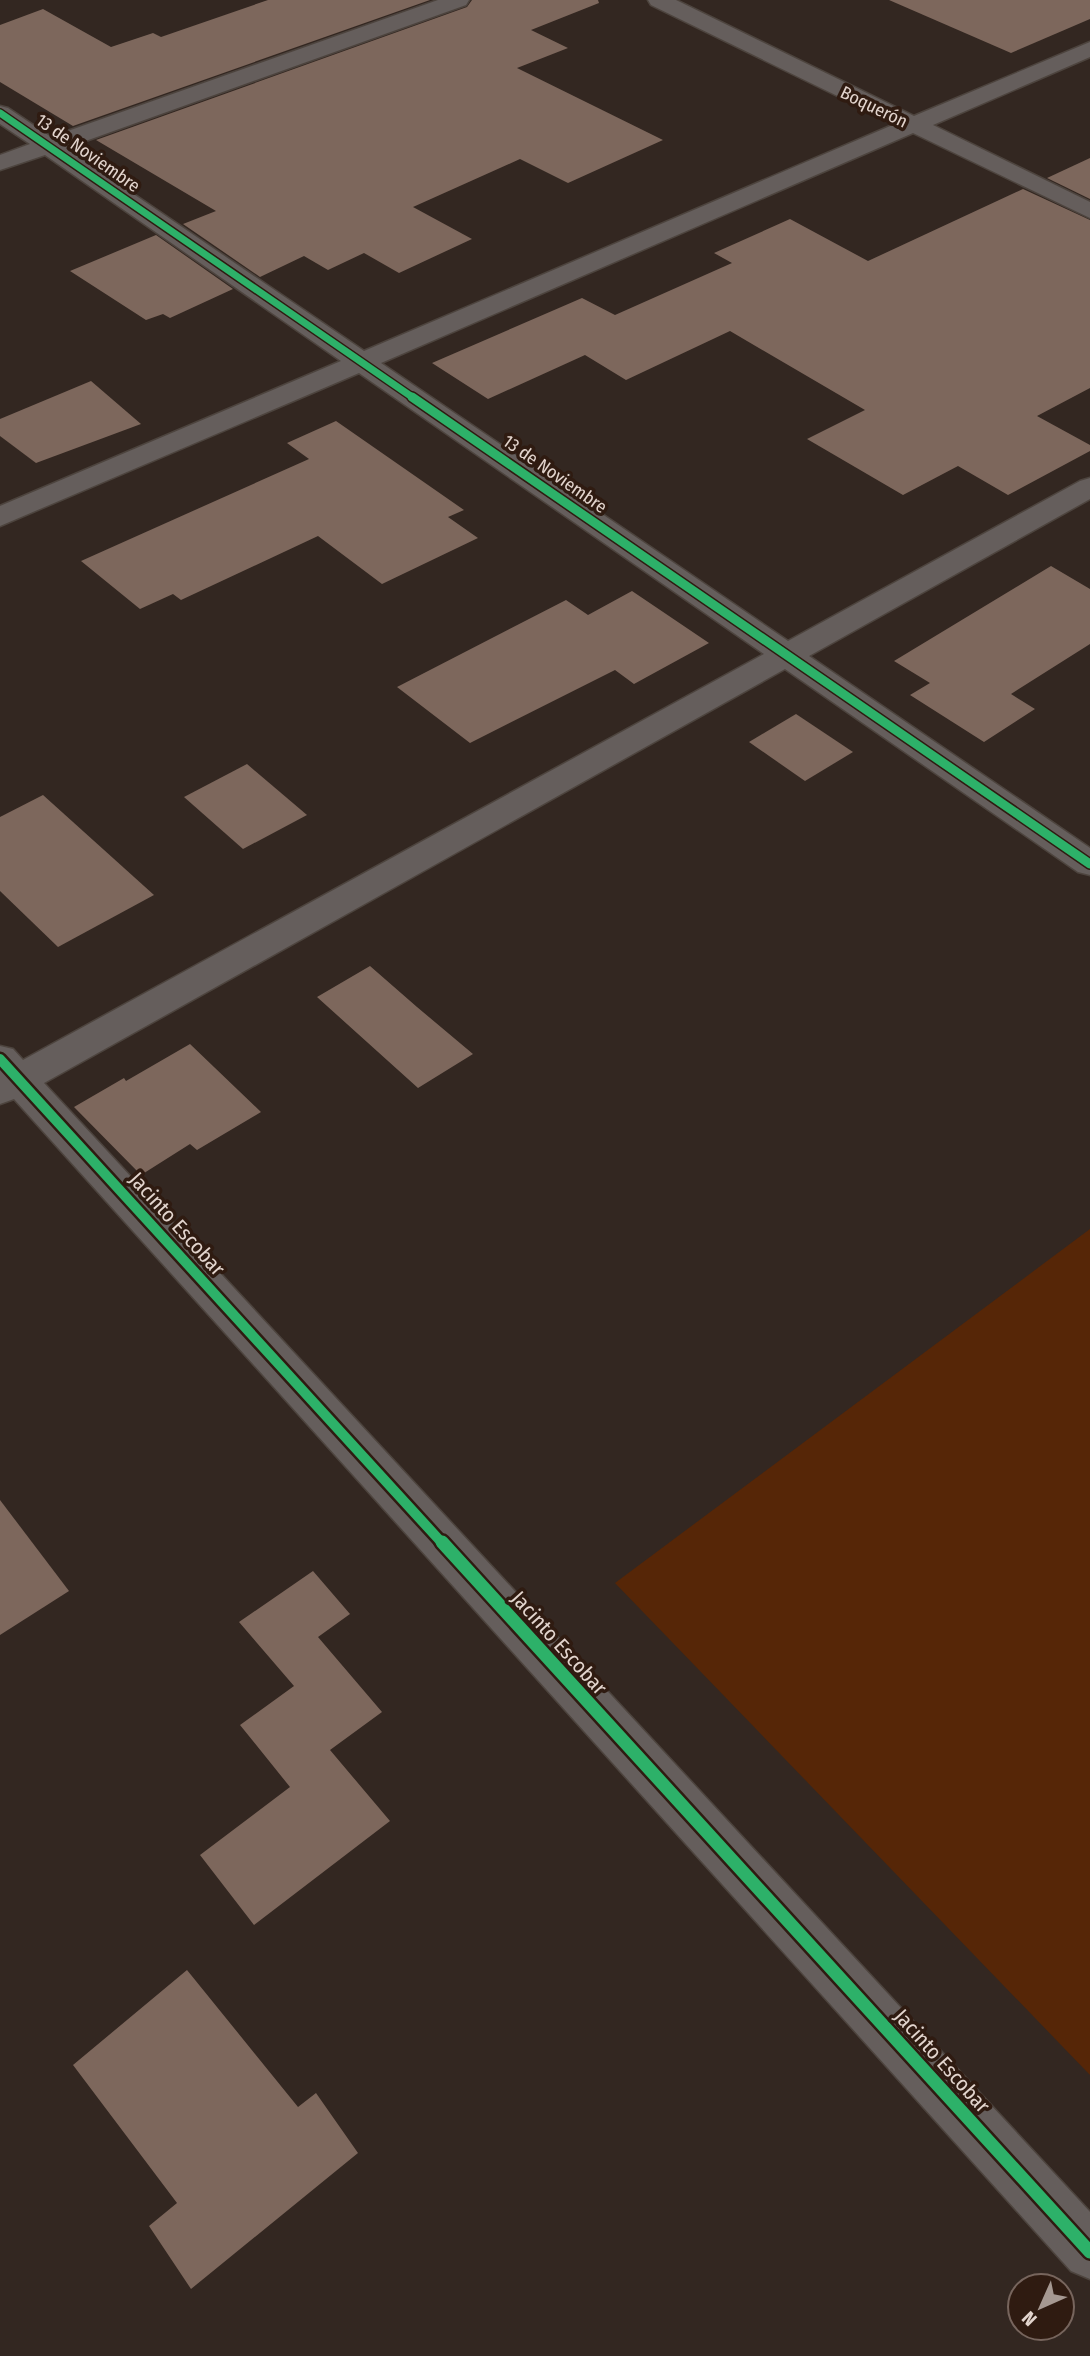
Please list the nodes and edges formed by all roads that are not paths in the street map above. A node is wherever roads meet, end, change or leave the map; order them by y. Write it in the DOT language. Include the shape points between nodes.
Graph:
graph roads {
  1 [pos="458,0"];
  2 [pos="659,0"];
  3 [pos="1090,49"];
  4 [pos="0,113"];
  5 [pos="911,125"];
  6 [pos="47,146"];
  7 [pos="0,163"];
  8 [pos="1090,211"];
  9 [pos="361,362"];
  10 [pos="1090,486"];
  11 [pos="0,517"];
  12 [pos="787,655"];
  13 [pos="1090,864"];
  14 [pos="6,1076"];
  15 [pos="1090,2252"];
  1 -- 6 [label="street"];
  2 -- 5 [label="street, Boquerón"];
  3 -- 5 [label="street"];
  4 -- 6 [label="street, 13 de Noviembre"];
  5 -- 8 [label="street, Boquerón"];
  5 -- 9 [label="street"];
  6 -- 7 [label="street"];
  6 -- 9 [label="street, 13 de Noviembre"];
  9 -- 11 [label="street"];
  9 -- 12 [label="street, 13 de Noviembre"];
  10 -- 12 [label="street"];
  12 -- 13 [label="street, 13 de Noviembre"];
  12 -- 14 [label="street"];
  14 -- 15 [label="street, Jacinto Escobar"];
}
